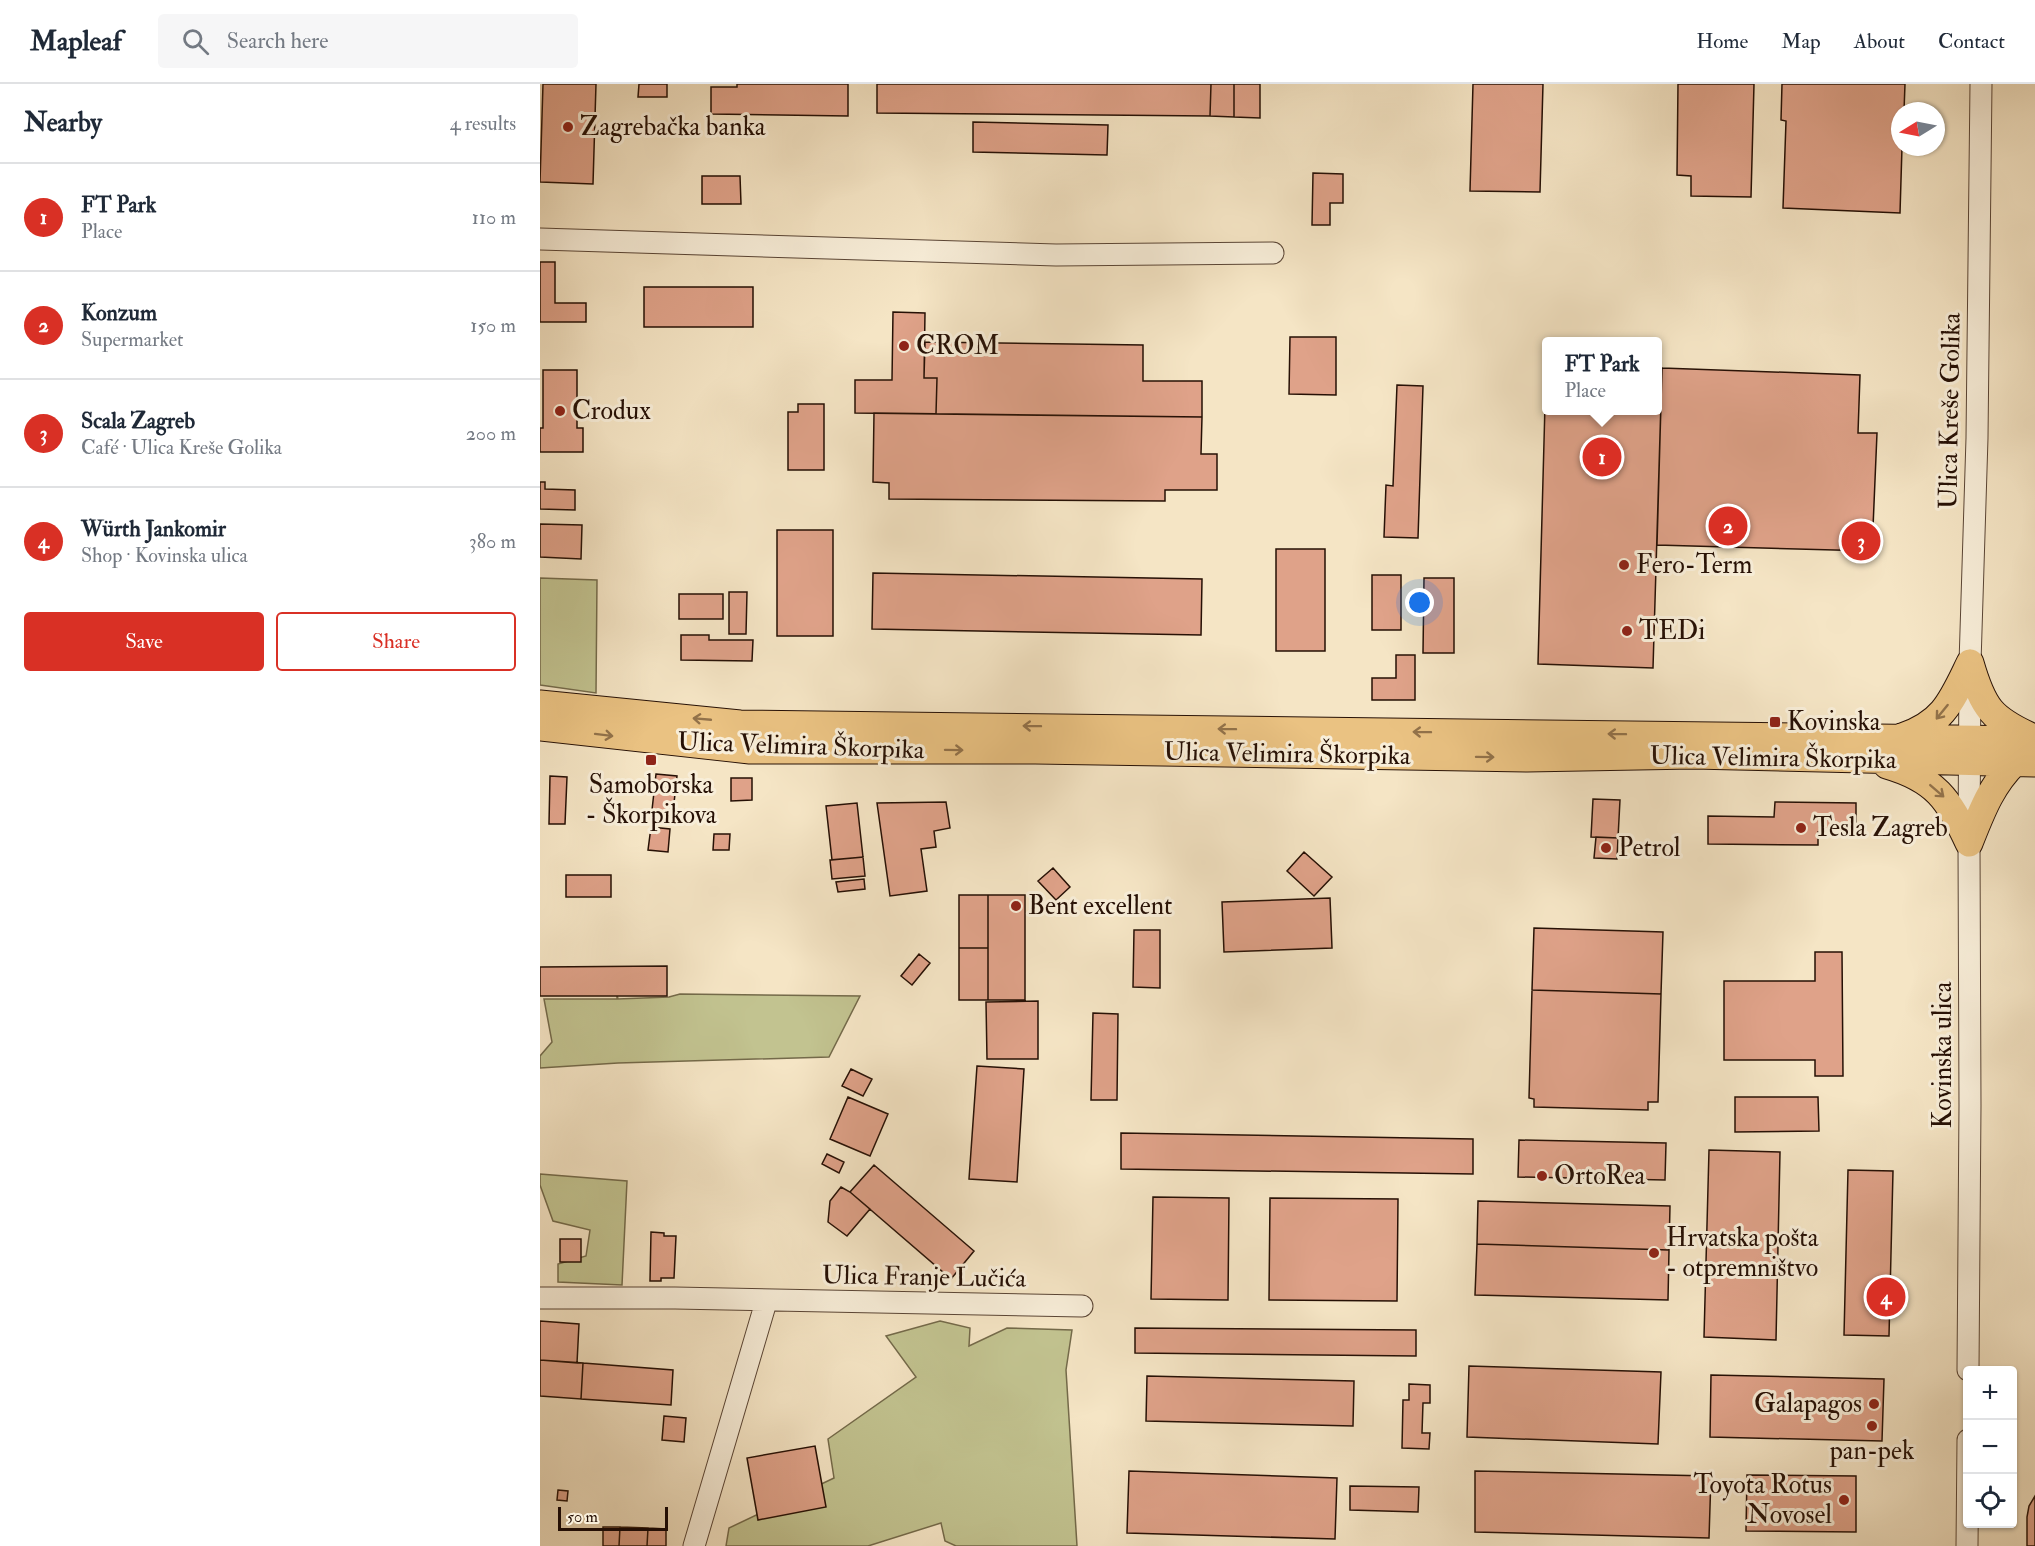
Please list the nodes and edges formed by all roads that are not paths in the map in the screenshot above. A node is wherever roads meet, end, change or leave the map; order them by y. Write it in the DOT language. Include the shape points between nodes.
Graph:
graph roads {
  1 [pos="1981,84"];
  2 [pos="540,239"];
  3 [pos="1273,253"];
  4 [pos="1970,663"];
  5 [pos="541,722"];
  6 [pos="1895,739"];
  7 [pos="2035,739"];
  8 [pos="1969,750"];
  9 [pos="1865,758"];
  10 [pos="2025,762"];
  11 [pos="1969,843"];
  12 [pos="540,1298"];
  13 [pos="766,1302"];
  14 [pos="1082,1306"];
  15 [pos="1968,1366"];
  16 [pos="1968,1474"];
  17 [pos="694,1546"];
  18 [pos="1967,1546"];
  1 -- 4 [label="street, Ulica Kreše Golika"];
  2 -- 3 [label="street" via="1056,255"];
  4 -- 6 [label="main road, one-way" via="1940,716 1923,729"];
  4 -- 7 [label="main road" via="1989,710 2004,724"];
  4 -- 8 [label="street, Ulica Kreše Golika"];
  6 -- 5 [label="main road, Ulica Velimira Škorpika, one-way"];
  5 -- 9 [label="main road, Ulica Velimira Škorpika, one-way" via="750,750"];
  6 -- 8 [label="main road, Ulica Velimira Škorpika"];
  7 -- 8 [label="main road, Ulica Velimira Škorpika"];
  8 -- 9 [label="main road, Ulica Velimira Škorpika"];
  8 -- 10 [label="main road, Ulica Velimira Škorpika"];
  8 -- 11 [label="street, Kovinska ulica"];
  9 -- 11 [label="main road, one-way" via="1908,772 1937,790 1958,818"];
  10 -- 11 [label="main road" via="2002,774"];
  11 -- 15 [label="street, Kovinska ulica"];
  12 -- 13 [label="street, Ulica Franje Lučića"];
  13 -- 14 [label="street, Ulica Franje Lučića"];
  13 -- 17 [label="street"];
  16 -- 18 [label="street"];
}
